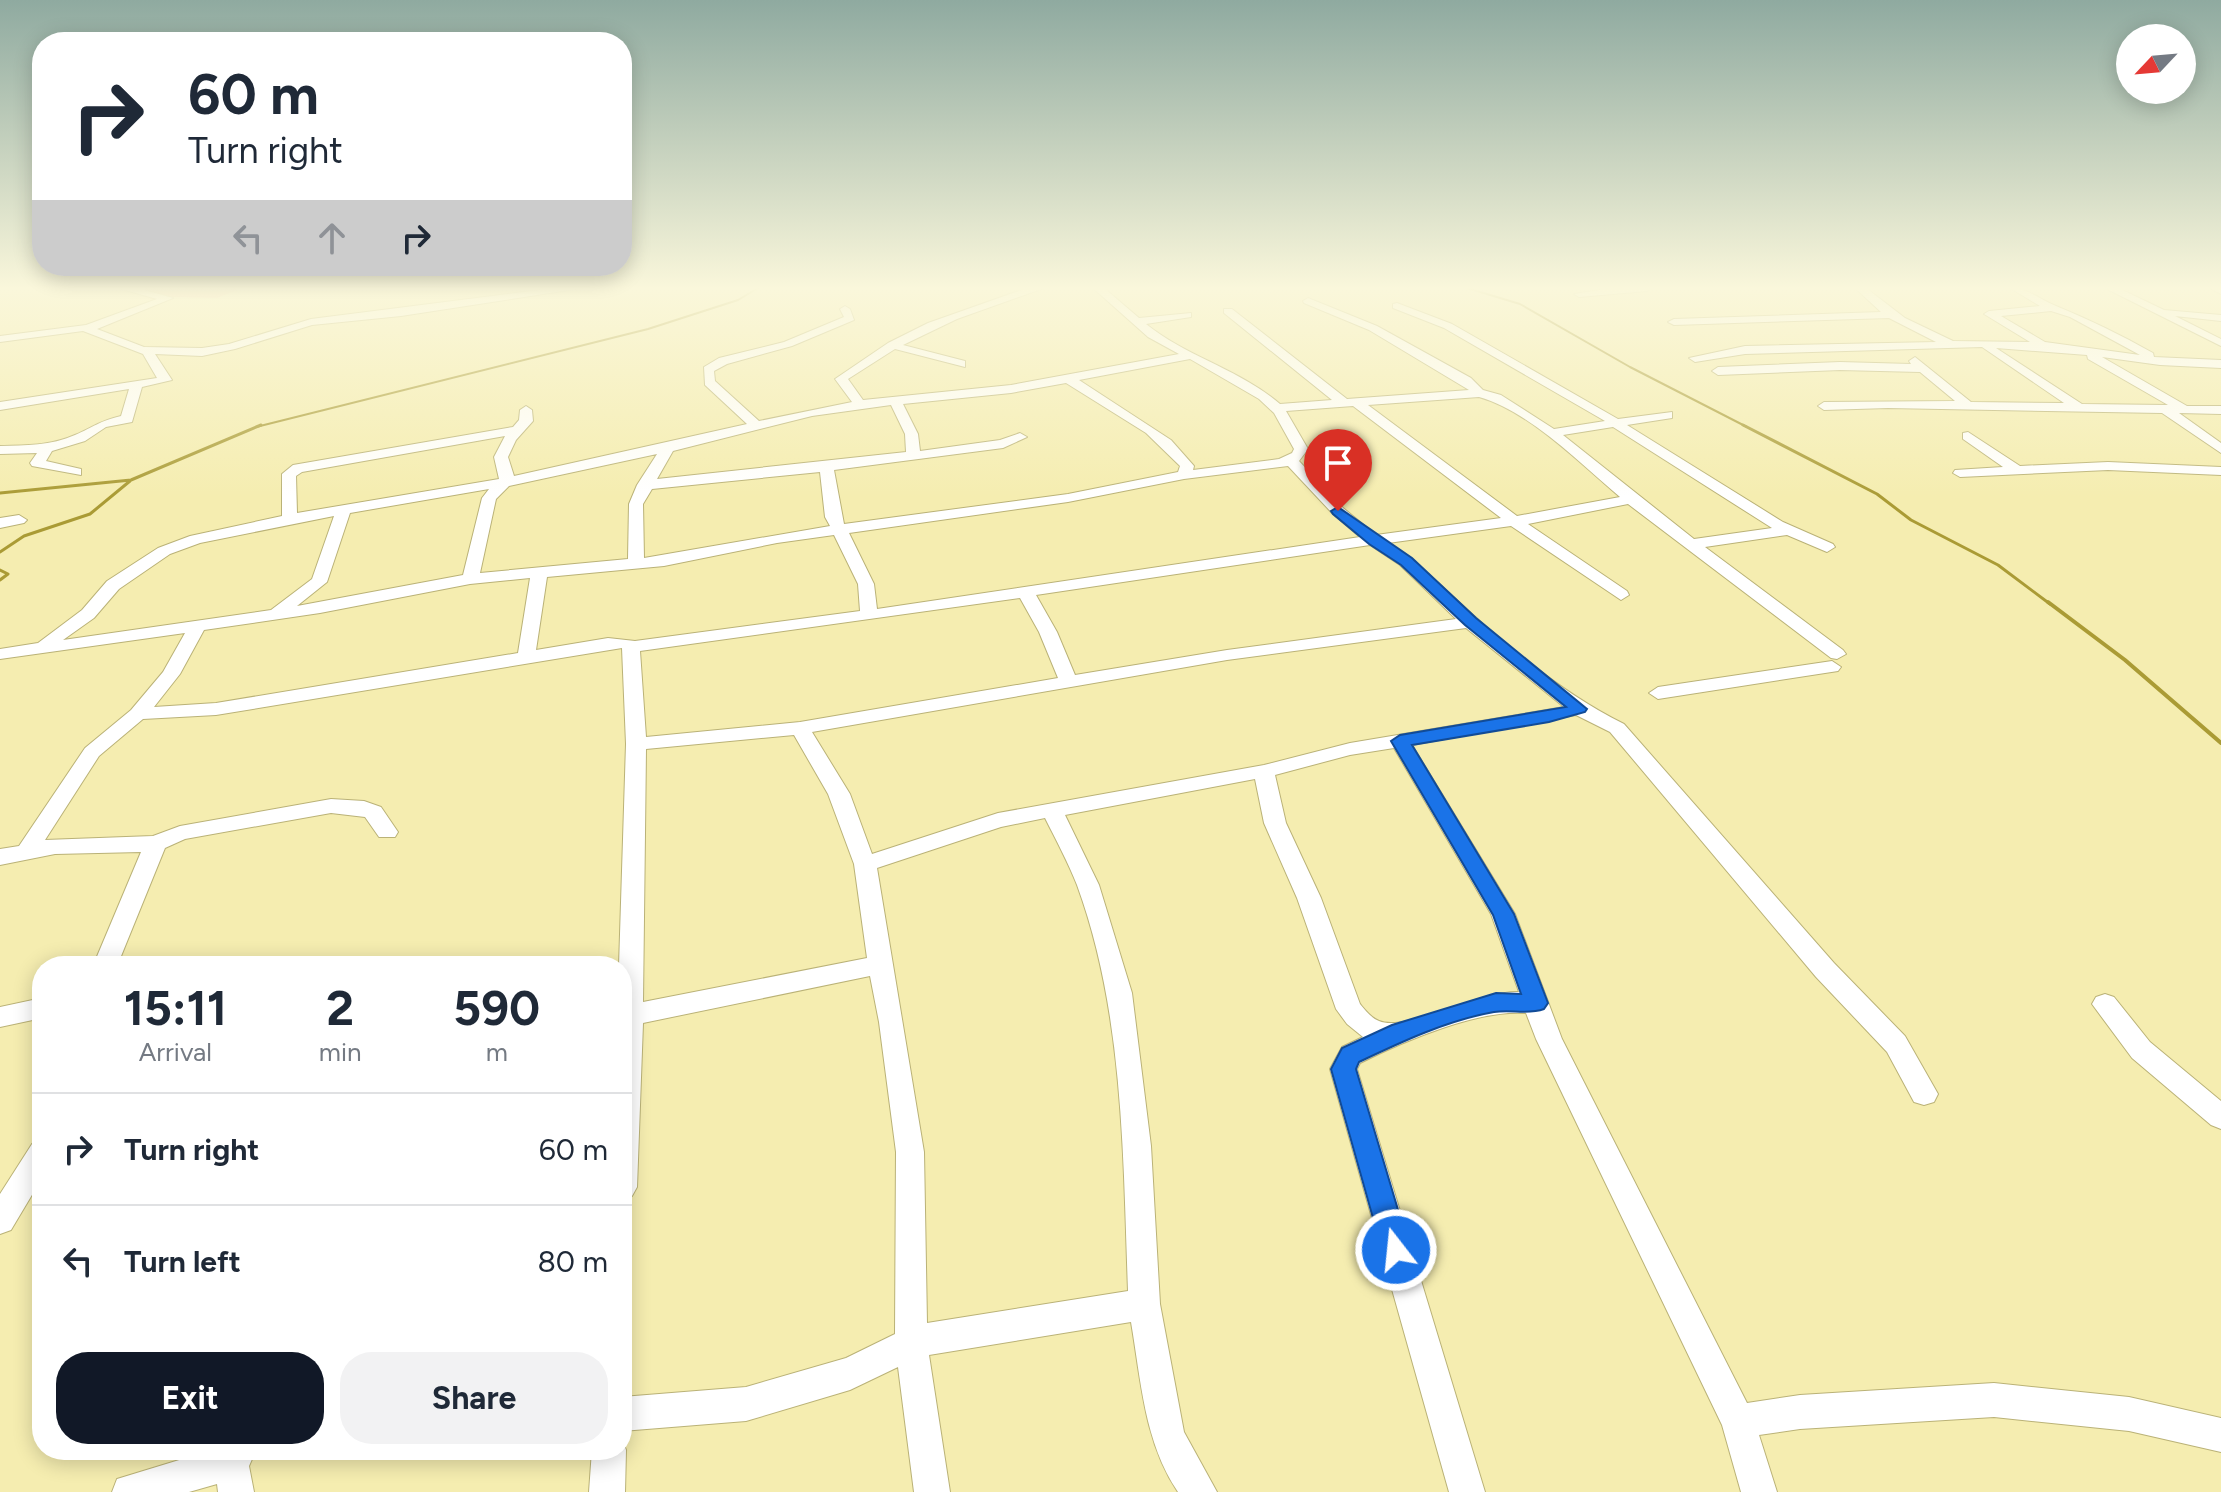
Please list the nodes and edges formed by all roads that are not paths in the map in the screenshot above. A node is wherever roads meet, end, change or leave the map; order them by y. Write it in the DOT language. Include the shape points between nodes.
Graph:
graph roads {
  1 [pos="151,358"];
  2 [pos="735,358"];
  3 [pos="872,358"];
  4 [pos="938,358"];
  5 [pos="1179,358"];
  6 [pos="1199,358"];
  7 [pos="1291,358"];
  8 [pos="1426,358"];
  9 [pos="1501,358"];
  10 [pos="1911,358"];
  11 [pos="2002,358"];
  12 [pos="2095,358"];
  13 [pos="2134,358"];
  14 [pos="2154,358"];
  15 [pos="2160,361"];
  16 [pos="961,364"];
  17 [pos="2221,364"];
  18 [pos="1923,368"];
  19 [pos="1718,371"];
  20 [pos="1067,378"];
  21 [pos="137,384"];
  22 [pos="1479,393"];
  23 [pos="895,401"];
  24 [pos="1350,402"];
  25 [pos="860,404"];
  26 [pos="1967,405"];
  27 [pos="0,406"];
  28 [pos="1824,406"];
  29 [pos="1278,408"];
  30 [pos="2080,408"];
  31 [pos="2165,409"];
  32 [pos="526,410"];
  33 [pos="2186,410"];
  34 [pos="2221,410"];
  35 [pos="1667,415"];
  36 [pos="1615,423"];
  37 [pos="758,427"];
  38 [pos="519,430"];
  39 [pos="1552,433"];
  40 [pos="1968,436"];
  41 [pos="1020,437"];
  42 [pos="47,448"];
  43 [pos="668,448"];
  44 [pos="2221,449"];
  45 [pos="0,450"];
  46 [pos="913,456"];
  47 [pos="1290,460"];
  48 [pos="826,467"];
  49 [pos="2017,470"];
  50 [pos="2221,471"];
  51 [pos="76,472"];
  52 [pos="1960,473"];
  53 [pos="1184,475"];
  54 [pos="506,482"];
  55 [pos="644,485"];
  56 [pos="1631,499"];
  57 [pos="343,510"];
  58 [pos="290,519"];
  59 [pos="19,520"];
  60 [pos="1514,521"];
  61 [pos="0,523"];
  62 [pos="840,529"];
  63 [pos="1787,530"];
  64 [pos="1374,541"];
  65 [pos="1691,544"];
  66 [pos="1827,547"];
  67 [pos="636,563"];
  68 [pos="539,573"];
  69 [pos="470,579"];
  70 [pos="1025,591"];
  71 [pos="1621,595"];
  72 [pos="869,614"];
  73 [pos="275,615"];
  74 [pos="1470,622"];
  75 [pos="197,626"];
  76 [pos="631,647"];
  77 [pos="41,648"];
  78 [pos="0,654"];
  79 [pos="526,657"];
  80 [pos="1068,681"];
  81 [pos="1658,693"];
  82 [pos="1578,709"];
  83 [pos="138,714"];
  84 [pos="800,728"];
  85 [pos="1400,741"];
  86 [pos="636,744"];
  87 [pos="1264,771"];
  88 [pos="1052,810"];
  89 [pos="387,832"];
  90 [pos="156,843"];
  91 [pos="28,849"];
  92 [pos="0,857"];
  93 [pos="865,864"];
  94 [pos="110,956"];
  95 [pos="629,956"];
  96 [pos="880,965"];
  97 [pos="1536,1003"];
  98 [pos="2105,1004"];
  99 [pos="632,1005"];
  100 [pos="32,1010"];
  101 [pos="0,1017"];
  102 [pos="1401,1031"];
  103 [pos="1924,1094"];
  104 [pos="2221,1117"];
  105 [pos="32,1169"];
  106 [pos="0,1220"];
  107 [pos="1144,1304"];
  108 [pos="911,1343"];
  109 [pos="632,1413"];
  110 [pos="1738,1421"];
  111 [pos="2221,1435"];
  112 [pos="609,1460"];
  113 [pos="235,1468"];
  114 [pos="130,1492"];
  115 [pos="607,1492"];
  116 [pos="932,1492"];
  117 [pos="1199,1492"];
  118 [pos="1467,1492"];
  119 [pos="1759,1492"];
  1 -- 21 [label="street" via="167,378"];
  2 -- 37 [label="street" via="708,370 709,382"];
  3 -- 25 [label="street" via="842,377"];
  4 -- 16 [label="street"];
  5 -- 20 [label="street"];
  6 -- 29 [label="street"];
  7 -- 24 [label="street"];
  8 -- 22 [label="street"];
  9 -- 36 [label="street"];
  10 -- 18 [label="street"];
  11 -- 30 [label="street"];
  12 -- 33 [label="street"];
  13 -- 15 [label="street"];
  14 -- 15 [label="street"];
  15 -- 17 [label="street"];
  18 -- 19 [label="street"];
  18 -- 26 [label="street"];
  20 -- 23 [label="street"];
  20 -- 53 [label="street" via="1176,451 1187,466"];
  21 -- 27 [label="street"];
  21 -- 42 [label="street" via="128,418"];
  22 -- 24 [label="street"];
  22 -- 39 [label="street" via="1497,398"];
  23 -- 25 [label="street"];
  23 -- 46 [label="street" via="912,432"];
  24 -- 29 [label="street"];
  24 -- 60 [label="street" via="1433,457"];
  25 -- 37 [label="street"];
  26 -- 28 [label="street"];
  26 -- 30 [label="street"];
  29 -- 47 [label="street" via="1301,449"];
  30 -- 31 [label="street"];
  31 -- 33 [label="street"];
  31 -- 44 [label="street"];
  32 -- 38 [label="street"];
  33 -- 34 [label="street"];
  35 -- 36 [label="street"];
  36 -- 39 [label="street"];
  36 -- 63 [label="street"];
  37 -- 43 [label="street"];
  38 -- 54 [label="street" via="501,457"];
  38 -- 58 [label="street" via="298,468 289,474"];
  39 -- 56 [label="street"];
  40 -- 49 [label="street"];
  41 -- 46 [label="street"];
  42 -- 45 [label="street"];
  42 -- 51 [label="street" via="37,463"];
  43 -- 54 [label="street"];
  43 -- 55 [label="street"];
  46 -- 48 [label="street"];
  47 -- 53 [label="street"];
  47 -- 64 [label="street"];
  48 -- 55 [label="street"];
  48 -- 62 [label="street" via="833,517"];
  49 -- 50 [label="street" via="2108,466"];
  49 -- 52 [label="street"];
  53 -- 62 [label="street" via="1040,502"];
  54 -- 57 [label="street"];
  54 -- 69 [label="street" via="489,498"];
  55 -- 67 [label="street" via="636,504"];
  56 -- 60 [label="street"];
  56 -- 65 [label="street"];
  57 -- 58 [label="street"];
  57 -- 73 [label="street" via="319,582"];
  58 -- 77 [label="street" via="164,551 113,585 88,614"];
  59 -- 61 [label="street"];
  60 -- 64 [label="street"];
  60 -- 71 [label="street"];
  62 -- 67 [label="street"];
  62 -- 72 [label="street" via="866,584"];
  63 -- 65 [label="street"];
  63 -- 66 [label="street"];
  64 -- 70 [label="street"];
  64 -- 74 [label="street" via="1406,562"];
  65 -- 81 [label="street" via="1834,660"];
  67 -- 68 [label="street"];
  68 -- 69 [label="street"];
  68 -- 79 [label="street"];
  69 -- 73 [label="street"];
  70 -- 72 [label="street"];
  70 -- 80 [label="street"];
  72 -- 76 [label="street"];
  73 -- 75 [label="street"];
  74 -- 80 [label="street"];
  74 -- 82 [label="street"];
  75 -- 77 [label="street"];
  75 -- 83 [label="street" via="171,674"];
  76 -- 79 [label="street" via="608,643"];
  76 -- 86 [label="street"];
  77 -- 78 [label="street"];
  79 -- 83 [label="street" via="216,709"];
  80 -- 84 [label="street"];
  82 -- 85 [label="street"];
  82 -- 103 [label="street" via="1617,728 1825,970 1896,1044"];
  83 -- 91 [label="street" via="92,752"];
  84 -- 86 [label="street"];
  84 -- 93 [label="street" via="839,794"];
  85 -- 87 [label="street"];
  85 -- 97 [label="street" via="1503,914"];
  86 -- 95 [label="street"];
  87 -- 88 [label="street"];
  87 -- 102 [label="street" via="1267,804 1308,895 1349,1009 1368,1028"];
  88 -- 93 [label="street" via="998,820"];
  88 -- 107 [label="street" via="1088,885 1119,993 1137,1146"];
  89 -- 90 [label="street" via="373,812 342,805 180,833"];
  90 -- 91 [label="street"];
  90 -- 94 [label="street"];
  91 -- 92 [label="street"];
  93 -- 96 [label="street"];
  96 -- 99 [label="street"];
  96 -- 108 [label="street" via="910,1152"];
  97 -- 102 [label="street" via="1496,1002"];
  97 -- 110 [label="street"];
  98 -- 104 [label="street" via="2141,1050"];
  100 -- 101 [label="street"];
  102 -- 118 [label="street" via="1351,1055 1343,1069"];
  105 -- 106 [label="street"];
  107 -- 108 [label="street"];
  107 -- 117 [label="street" via="1167,1433"];
  108 -- 109 [label="street" via="850,1373 746,1404"];
  108 -- 116 [label="street"];
  110 -- 111 [label="street" via="1994,1400 2129,1414"];
  110 -- 119 [label="street"];
  112 -- 115 [label="street"];
  113 -- 114 [label="street"];
}
